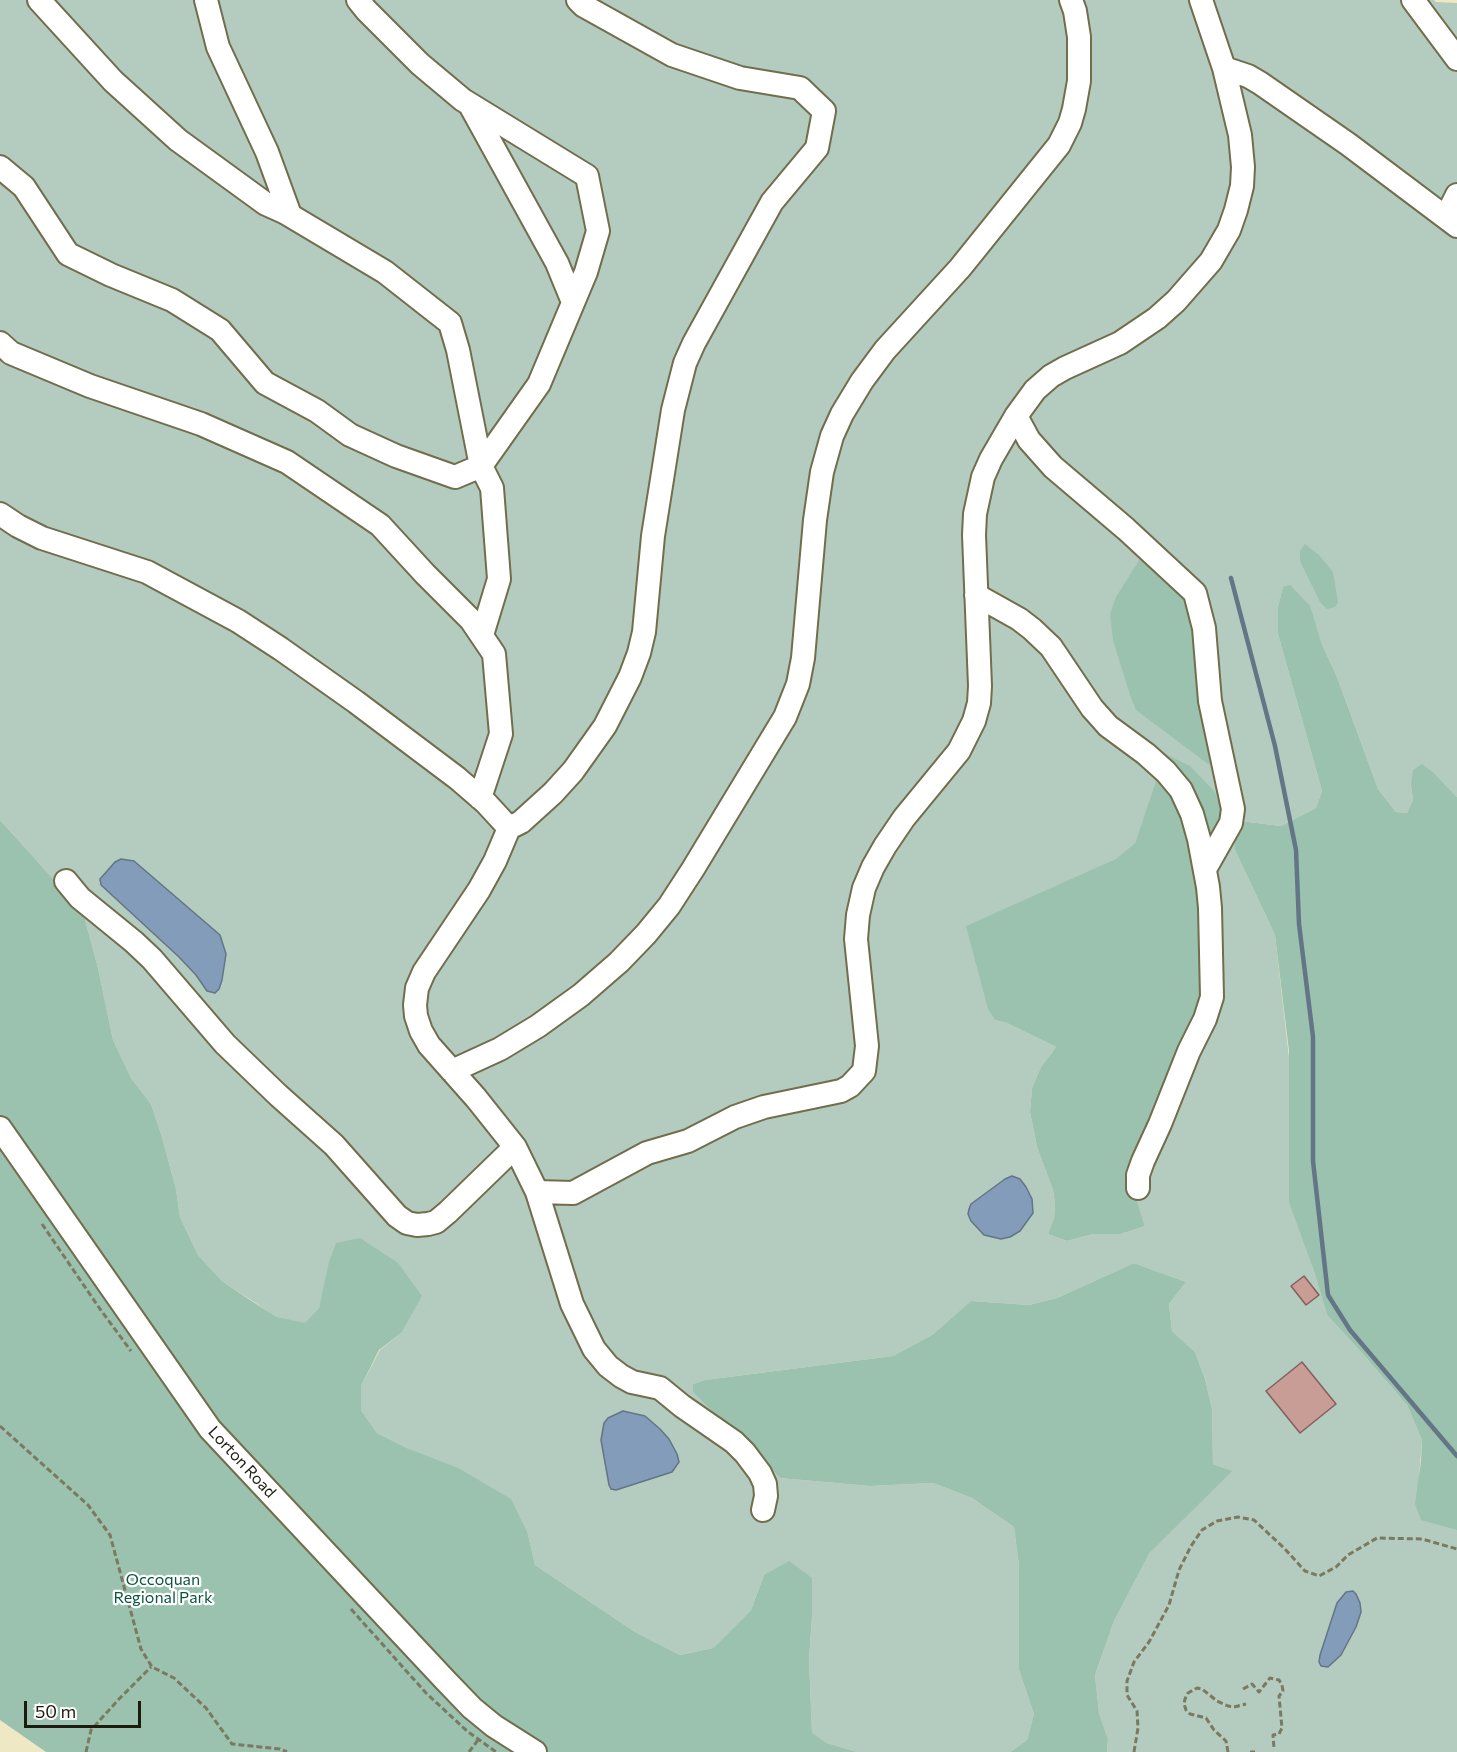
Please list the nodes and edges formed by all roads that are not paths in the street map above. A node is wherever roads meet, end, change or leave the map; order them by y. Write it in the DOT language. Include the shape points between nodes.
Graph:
graph roads {
  1 [pos="39,0"];
  2 [pos="206,0"];
  3 [pos="358,0"];
  4 [pos="578,0"];
  5 [pos="1071,0"];
  6 [pos="1201,0"];
  7 [pos="1413,0"];
  8 [pos="1457,59"];
  9 [pos="1224,68"];
  10 [pos="469,104"];
  11 [pos="0,168"];
  12 [pos="1457,195"];
  13 [pos="290,215"];
  14 [pos="1452,222"];
  15 [pos="573,302"];
  16 [pos="0,343"];
  17 [pos="1016,416"];
  18 [pos="481,466"];
  19 [pos="0,514"];
  20 [pos="975,595"];
  21 [pos="482,635"];
  22 [pos="480,798"];
  23 [pos="509,828"];
  24 [pos="1205,869"];
  25 [pos="66,881"];
  26 [pos="452,1071"];
  27 [pos="0,1128"];
  28 [pos="515,1148"];
  29 [pos="1138,1188"];
  30 [pos="537,1192"];
  31 [pos="763,1510"];
  32 [pos="535,1752"];
  1 -- 13 [label="street" via="113,81 178,140 266,204"];
  2 -- 13 [label="street" via="218,47 267,152"];
  3 -- 10 [label="street" via="420,64"];
  4 -- 23 [label="street" via="672,55 740,78 800,88 824,111 817,148 772,202 694,343 680,380 652,536 644,632 630,677 605,726 573,771 521,822"];
  5 -- 26 [label="street" via="1079,37 1078,87 1072,116 1059,145 946,284 885,350 862,381 832,436 815,520 803,658 785,717 693,869 646,934 581,995 538,1026"];
  6 -- 9 [label="street"];
  7 -- 8 [label="street"];
  9 -- 14 [label="street" via="1260,83"];
  9 -- 17 [label="street" via="1240,135 1243,167 1236,210 1220,247 1157,318 1120,343 1051,376"];
  10 -- 15 [label="street" via="557,263"];
  10 -- 15 [label="street" via="587,176 598,231"];
  11 -- 18 [label="street" via="24,187 68,254 172,300 220,330 265,383 317,411 350,435 396,456 455,477"];
  12 -- 14 [label="street"];
  13 -- 18 [label="street" via="385,272 450,323"];
  15 -- 18 [label="street" via="539,384"];
  16 -- 21 [label="street" via="11,353 90,387 201,424 287,462 380,525"];
  17 -- 20 [label="street" via="991,459 978,495"];
  17 -- 24 [label="street" via="1046,460 1195,593 1204,628 1210,702 1233,809 1231,823"];
  18 -- 21 [label="street" via="492,488 499,579"];
  19 -- 22 [label="street" via="42,538 147,572 238,621 356,702"];
  20 -- 24 [label="street" via="1044,639 1108,726 1166,772 1181,790 1192,814"];
  20 -- 30 [label="street" via="980,686 974,721 960,751 919,798 885,846 864,888 856,939 867,1046 864,1071 841,1091 735,1116 688,1141 647,1153 573,1192"];
  21 -- 22 [label="street" via="494,654 501,734"];
  22 -- 23 [label="street"];
  23 -- 26 [label="street" via="479,890 417,988 416,1016 421,1031"];
  24 -- 29 [label="street" via="1212,997 1143,1161"];
  25 -- 28 [label="street" via="80,898 152,959 225,1044 334,1145 397,1216 407,1222 436,1222"];
  26 -- 28 [label="street"];
  27 -- 32 [label="street, Lorton Road" via="210,1429 465,1701 494,1726"];
  28 -- 30 [label="street"];
  30 -- 31 [label="street" via="572,1304 594,1349 621,1376 660,1388 746,1453 765,1484"];
}
